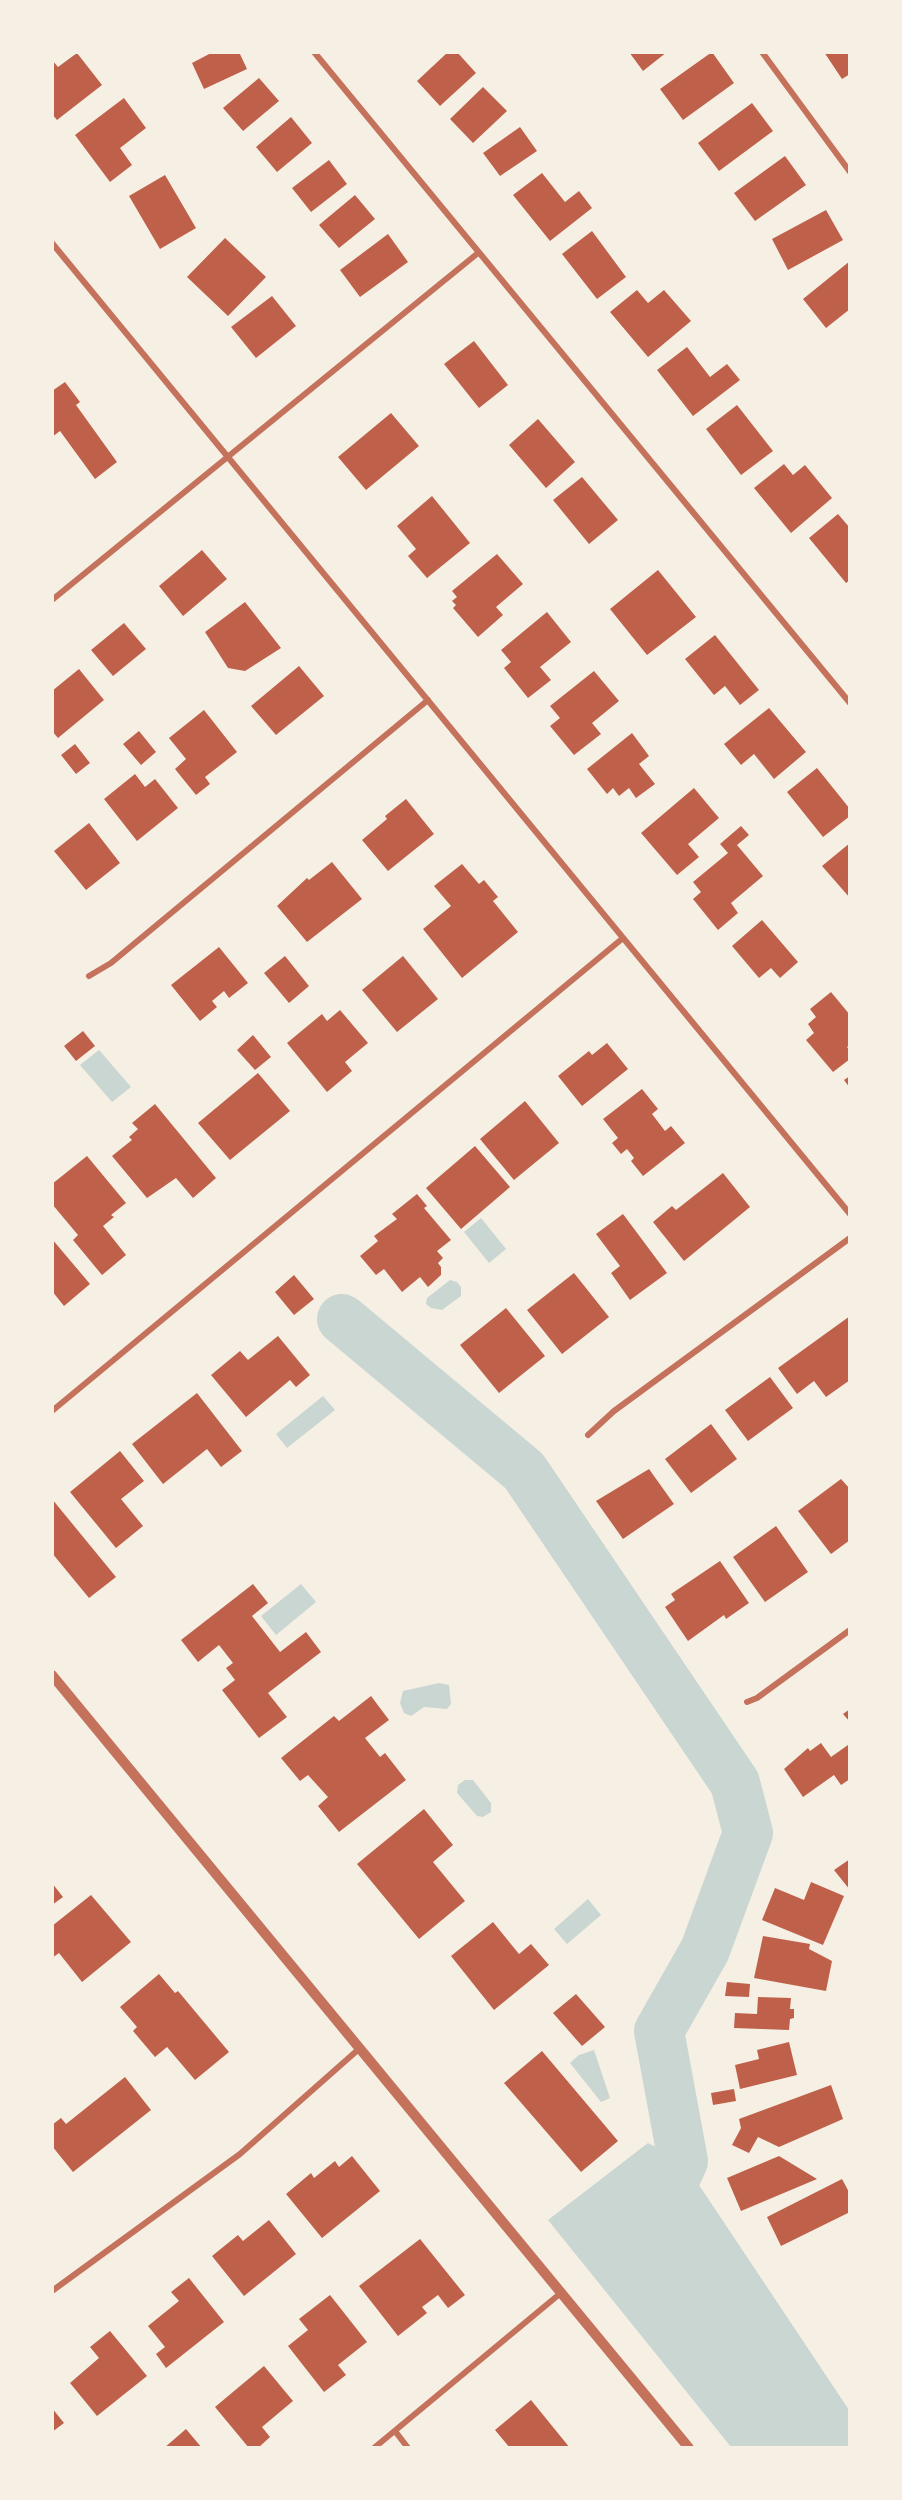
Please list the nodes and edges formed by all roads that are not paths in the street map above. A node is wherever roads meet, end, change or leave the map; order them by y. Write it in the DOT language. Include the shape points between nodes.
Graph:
graph roads {
  1 [pos="314,52"];
  2 [pos="762,52"];
  3 [pos="849,172"];
  4 [pos="52,243"];
  5 [pos="478,253"];
  6 [pos="227,457"];
  7 [pos="52,600"];
  8 [pos="428,700"];
  9 [pos="849,703"];
  10 [pos="623,938"];
  11 [pos="89,976"];
  12 [pos="849,1214"];
  13 [pos="849,1238"];
  14 [pos="52,1412"];
  15 [pos="588,1435"];
  16 [pos="849,1630"];
  17 [pos="52,1675"];
  18 [pos="747,1702"];
  19 [pos="360,2048"];
  20 [pos="52,2291"];
  21 [pos="562,2292"];
  22 [pos="395,2431"];
  23 [pos="374,2448"];
  24 [pos="408,2448"];
  25 [pos="689,2448"];
  1 -- 5 [label="street"];
  2 -- 3 [label="street"];
  4 -- 6 [label="street"];
  5 -- 6 [label="street"];
  5 -- 9 [label="street"];
  6 -- 7 [label="street"];
  6 -- 8 [label="street"];
  8 -- 10 [label="street"];
  8 -- 11 [label="street" via="111,963"];
  10 -- 12 [label="street"];
  10 -- 14 [label="street"];
  13 -- 15 [label="street" via="614,1411"];
  16 -- 18 [label="street"];
  17 -- 19 [label="street"];
  19 -- 20 [label="street" via="240,2154"];
  19 -- 21 [label="street"];
  21 -- 22 [label="street"];
  21 -- 25 [label="street"];
  22 -- 23 [label="street"];
  22 -- 24 [label="street"];
}
